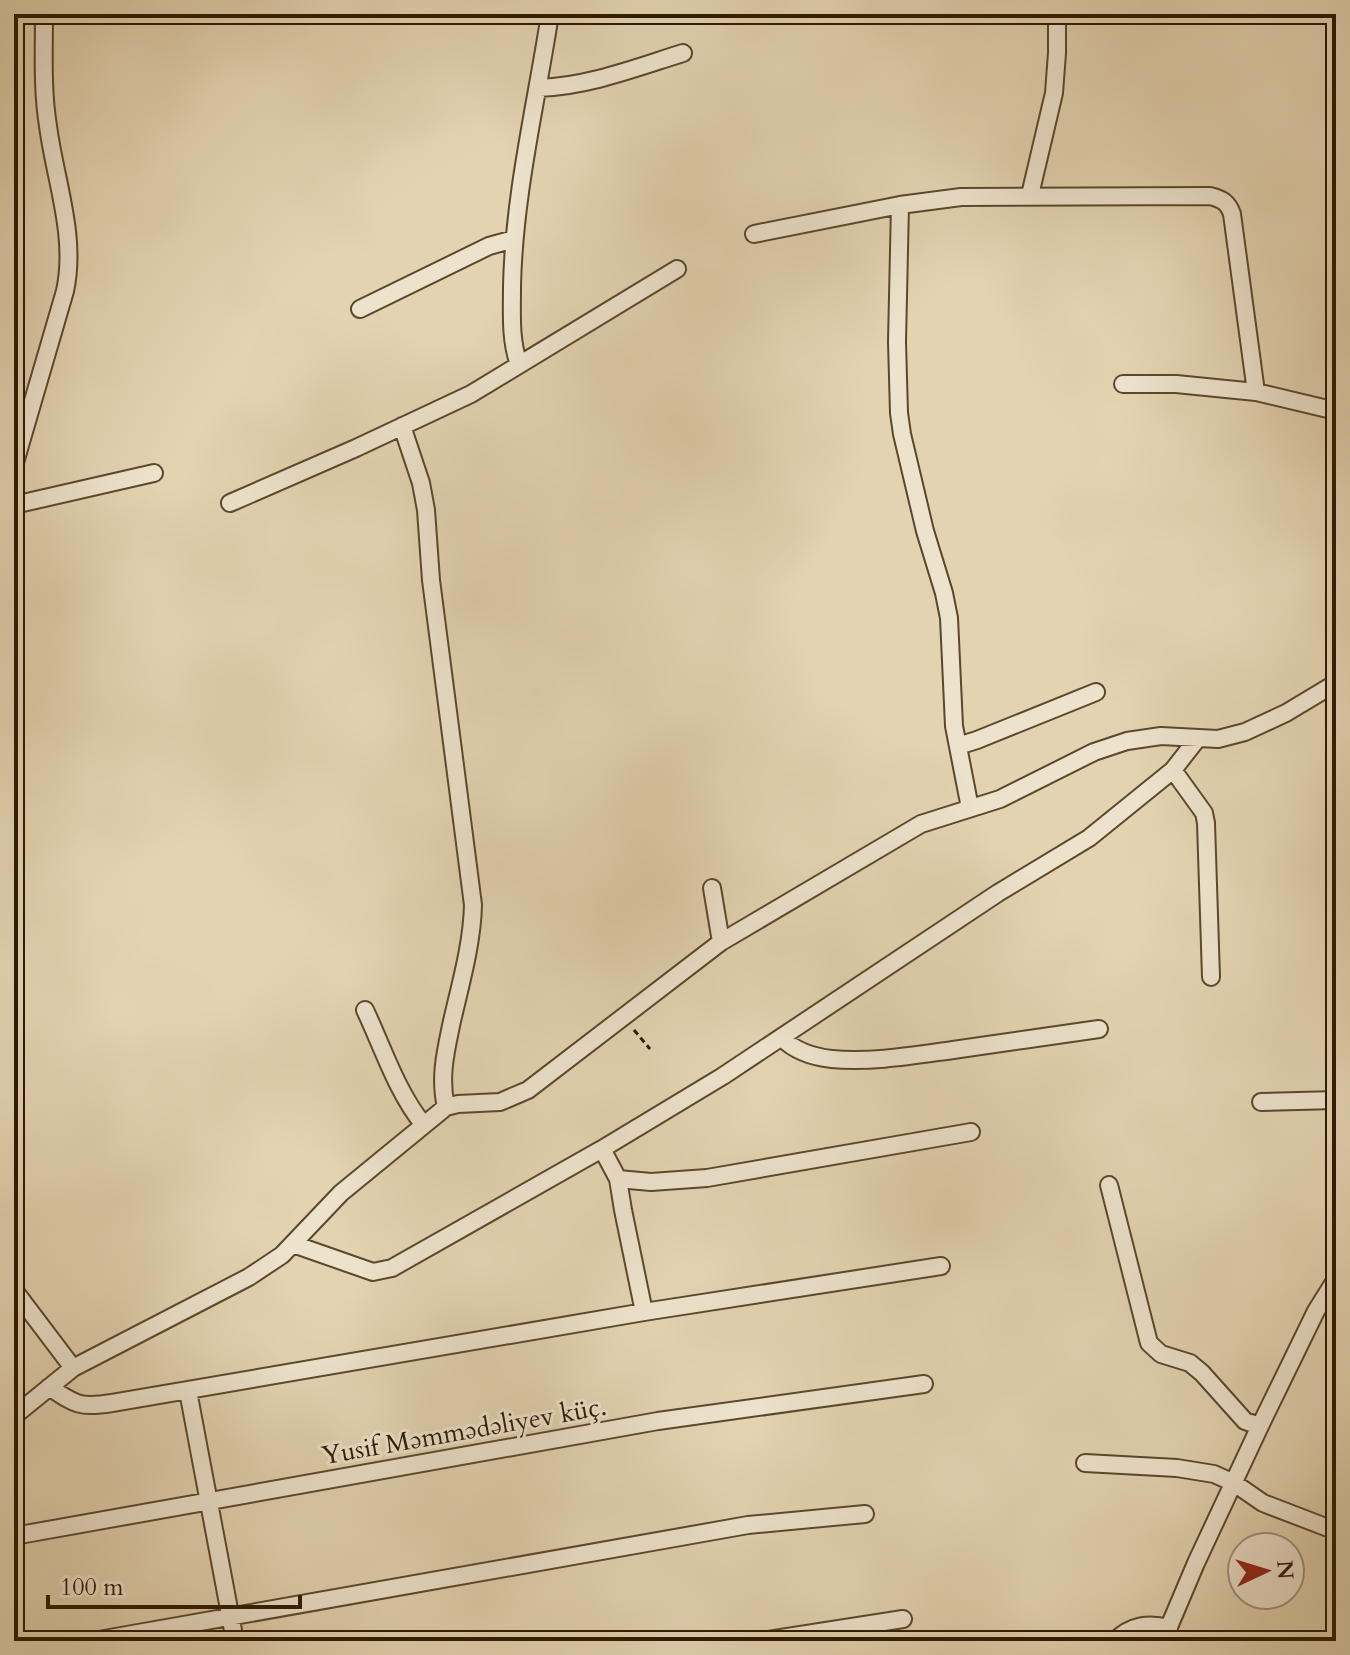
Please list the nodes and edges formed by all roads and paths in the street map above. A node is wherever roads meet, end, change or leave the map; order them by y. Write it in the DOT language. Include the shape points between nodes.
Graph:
graph roads {
  1 [pos="44,14"];
  2 [pos="550,14"];
  3 [pos="1057,14"];
  4 [pos="683,53"];
  5 [pos="539,88"];
  6 [pos="1030,195"];
  7 [pos="900,205"];
  8 [pos="754,234"];
  9 [pos="514,239"];
  10 [pos="677,269"];
  11 [pos="360,309"];
  12 [pos="519,365"];
  13 [pos="1123,384"];
  14 [pos="1256,392"];
  15 [pos="1336,411"];
  16 [pos="402,426"];
  17 [pos="14,466"];
  18 [pos="154,473"];
  19 [pos="230,503"];
  20 [pos="14,505"];
  21 [pos="1336,683"];
  22 [pos="1096,692"];
  23 [pos="1198,738"];
  24 [pos="958,746"];
  25 [pos="1173,770"];
  26 [pos="970,808"];
  27 [pos="712,888"];
  28 [pos="721,942"];
  29 [pos="1211,977"];
  30 [pos="365,1010"];
  31 [pos="624,1018"];
  32 [pos="1099,1029"];
  33 [pos="782,1038"];
  34 [pos="650,1049"];
  35 [pos="1336,1100"];
  36 [pos="1261,1102"];
  37 [pos="446,1107"];
  38 [pos="423,1124"];
  39 [pos="971,1132"];
  40 [pos="602,1149"];
  41 [pos="618,1179"];
  42 [pos="1109,1185"];
  43 [pos="293,1244"];
  44 [pos="941,1266"];
  45 [pos="1336,1279"];
  46 [pos="14,1290"];
  47 [pos="644,1312"];
  48 [pos="73,1368"];
  49 [pos="924,1384"];
  50 [pos="49,1387"];
  51 [pos="188,1391"];
  52 [pos="14,1416"];
  53 [pos="1260,1426"];
  54 [pos="1085,1463"];
  55 [pos="1234,1483"];
  56 [pos="209,1500"];
  57 [pos="865,1514"];
  58 [pos="1336,1531"];
  59 [pos="14,1536"];
  60 [pos="231,1618"];
  61 [pos="903,1619"];
  62 [pos="1166,1634"];
  63 [pos="93,1641"];
  64 [pos="235,1641"];
  65 [pos="761,1641"];
  66 [pos="1115,1641"];
  1 -- 17 [label="street" via="45,108 69,265"];
  2 -- 5 [label="street"];
  3 -- 6 [label="street" via="1054,93"];
  4 -- 5 [label="street" via="589,82"];
  5 -- 9 [label="street"];
  6 -- 7 [label="street"];
  6 -- 14 [label="street" via="1210,196 1229,205"];
  7 -- 8 [label="street"];
  7 -- 24 [label="street" via="899,413 949,618"];
  9 -- 11 [label="street"];
  9 -- 12 [label="street" via="511,329"];
  10 -- 12 [label="street"];
  12 -- 16 [label="street"];
  13 -- 14 [label="street"];
  14 -- 15 [label="street"];
  16 -- 19 [label="street"];
  16 -- 37 [label="street" via="426,510 473,905 472,933 443,1065"];
  18 -- 20 [label="street"];
  21 -- 23 [label="street" via="1245,732"];
  22 -- 24 [label="street"];
  23 -- 25 [label="street"];
  23 -- 26 [label="street" via="1127,741"];
  24 -- 26 [label="street"];
  25 -- 29 [label="street" via="1206,823"];
  25 -- 33 [label="street" via="1089,838"];
  26 -- 28 [label="street" via="921,824"];
  27 -- 28 [label="street"];
  28 -- 31 [label="street"];
  30 -- 38 [label="street" via="411,1110"];
  31 -- 34 [label="path"];
  31 -- 37 [label="street" via="528,1090 500,1102"];
  32 -- 33 [label="street" via="873,1059 804,1053"];
  33 -- 40 [label="street"];
  35 -- 36 [label="street"];
  37 -- 38 [label="street"];
  38 -- 43 [label="street" via="335,1198"];
  39 -- 41 [label="street" via="707,1178"];
  40 -- 41 [label="street"];
  40 -- 43 [label="street" via="384,1271 373,1272"];
  41 -- 47 [label="street"];
  42 -- 53 [label="street" via="1149,1343 1161,1354 1190,1363 1245,1421"];
  43 -- 48 [label="street" via="249,1277"];
  44 -- 47 [label="street"];
  45 -- 53 [label="street"];
  46 -- 48 [label="street"];
  47 -- 51 [label="street"];
  48 -- 50 [label="street"];
  49 -- 56 [label="street, Yusif Məmmədəliyev küç." via="658,1421"];
  50 -- 51 [label="street" via="71,1402 92,1406"];
  50 -- 52 [label="street"];
  51 -- 56 [label="street"];
  53 -- 55 [label="street"];
  54 -- 55 [label="street" via="1177,1468"];
  55 -- 58 [label="street" via="1263,1503"];
  55 -- 62 [label="street"];
  56 -- 59 [label="street, Yusif Məmmədəliyev küç."];
  56 -- 60 [label="street"];
  57 -- 60 [label="street" via="748,1525"];
  60 -- 63 [label="street"];
  60 -- 64 [label="street"];
  61 -- 65 [label="street"];
  62 -- 66 [label="street" via="1156,1625 1138,1625"];
}
